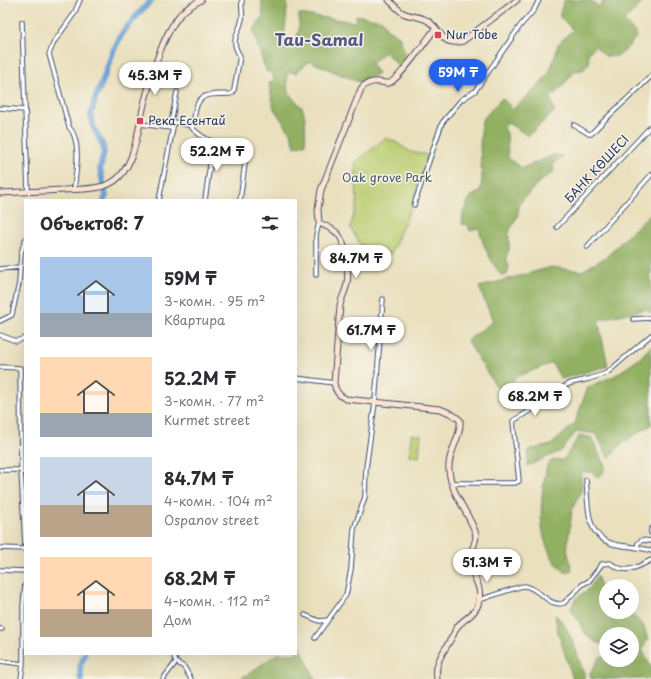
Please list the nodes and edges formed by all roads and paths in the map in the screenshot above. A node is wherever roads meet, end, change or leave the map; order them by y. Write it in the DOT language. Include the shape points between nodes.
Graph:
graph roads {
  1 [pos="80,0"];
  2 [pos="201,0"];
  3 [pos="242,0"];
  4 [pos="389,0"];
  5 [pos="517,0"];
  6 [pos="538,0"];
  7 [pos="22,22"];
  8 [pos="435,29"];
  9 [pos="651,76"];
  10 [pos="177,92"];
  11 [pos="0,108"];
  12 [pos="24,110"];
  13 [pos="140,124"];
  14 [pos="574,125"];
  15 [pos="193,126"];
  16 [pos="171,128"];
  17 [pos="650,128"];
  18 [pos="213,142"];
  19 [pos="651,175"];
  20 [pos="74,189"];
  21 [pos="28,192"];
  22 [pos="0,193"];
  23 [pos="159,199"];
  24 [pos="205,199"];
  25 [pos="240,199"];
  26 [pos="414,205"];
  27 [pos="319,223"];
  28 [pos="557,227"];
  29 [pos="24,243"];
  30 [pos="587,247"];
  31 [pos="20,267"];
  32 [pos="0,269"];
  33 [pos="316,275"];
  34 [pos="382,300"];
  35 [pos="651,318"];
  36 [pos="633,319"];
  37 [pos="0,321"];
  38 [pos="0,335"];
  39 [pos="651,335"];
  40 [pos="24,338"];
  41 [pos="0,367"];
  42 [pos="297,378"];
  43 [pos="334,383"];
  44 [pos="375,403"];
  45 [pos="0,470"];
  46 [pos="21,470"];
  47 [pos="586,480"];
  48 [pos="452,483"];
  49 [pos="23,489"];
  50 [pos="24,517"];
  51 [pos="651,529"];
  52 [pos="651,533"];
  53 [pos="651,541"];
  54 [pos="0,548"];
  55 [pos="637,548"];
  56 [pos="24,549"];
  57 [pos="651,552"];
  58 [pos="651,560"];
  59 [pos="0,570"];
  60 [pos="24,571"];
  61 [pos="24,595"];
  62 [pos="479,600"];
  63 [pos="305,615"];
  64 [pos="328,620"];
  65 [pos="315,638"];
  66 [pos="173,655"];
  67 [pos="0,661"];
  68 [pos="176,662"];
  69 [pos="23,664"];
  70 [pos="21,679"];
  71 [pos="163,679"];
  72 [pos="191,679"];
  73 [pos="437,679"];
  1 -- 20 [label="street" via="49,54 69,127 74,132 77,152"];
  2 -- 13 [label="street" via="180,15 170,28 146,97"];
  3 -- 15 [label="street" via="242,21 235,42 240,56 233,93 202,97 198,101"];
  4 -- 8 [label="street" via="404,13 424,19"];
  5 -- 8 [label="street" via="463,41 455,44"];
  6 -- 26 [label="street" via="534,10 475,91 461,100 442,123"];
  7 -- 12 [label="street"];
  8 -- 27 [label="street" via="414,58 392,81 388,84 374,82 364,85 361,89 320,190"];
  9 -- 14 [label="street" via="591,134"];
  10 -- 16 [label="street"];
  11 -- 12 [label="street"];
  12 -- 21 [label="street"];
  13 -- 16 [label="street"];
  13 -- 20 [label="street" via="130,161 117,178 110,184"];
  15 -- 16 [label="street" via="174,122"];
  15 -- 18 [label="street" via="192,128 203,139"];
  16 -- 23 [label="street"];
  17 -- 28 [label="street, БАНК КӨШЕСІ"];
  18 -- 24 [label="street"];
  18 -- 25 [label="street" via="247,149"];
  19 -- 30 [label="street"];
  20 -- 21 [label="street"];
  21 -- 22 [label="street"];
  27 -- 33 [label="street" via="316,236"];
  27 -- 43 [label="street" via="339,234 348,266 348,283 340,306"];
  29 -- 31 [label="street"];
  31 -- 32 [label="street"];
  31 -- 37 [label="street" via="12,315"];
  34 -- 44 [label="street"];
  35 -- 36 [label="street"];
  38 -- 40 [label="street" via="16,341"];
  39 -- 48 [label="street" via="607,372 565,386 560,400 536,407 513,421 519,481"];
  41 -- 46 [label="street" via="20,368"];
  42 -- 43 [label="street"];
  43 -- 44 [label="street" via="335,389 346,400"];
  44 -- 48 [label="street" via="440,409 460,420 450,462"];
  44 -- 64 [label="street" via="365,496 354,529 346,595"];
  45 -- 46 [label="street"];
  46 -- 49 [label="street"];
  47 -- 55 [label="street" via="590,521 596,535 609,544"];
  48 -- 62 [label="street" via="460,504 475,530 476,538 470,560 481,593"];
  49 -- 50 [label="street"];
  51 -- 52 [label="street"];
  53 -- 55 [label="street" via="642,540"];
  54 -- 56 [label="street"];
  55 -- 57 [label="street"];
  58 -- 62 [label="street" via="631,570 619,569 610,563 602,564 590,581 560,604 553,603 536,590 522,586"];
  59 -- 60 [label="street"];
  61 -- 69 [label="street"];
  62 -- 73 [label="street" via="476,610 457,627 441,653 436,666"];
  63 -- 64 [label="street" via="319,621"];
  64 -- 65 [label="street"];
  66 -- 68 [label="street"];
  67 -- 69 [label="street"];
  68 -- 71 [label="street"];
  68 -- 72 [label="street" via="184,667"];
  69 -- 70 [label="street"];
}
